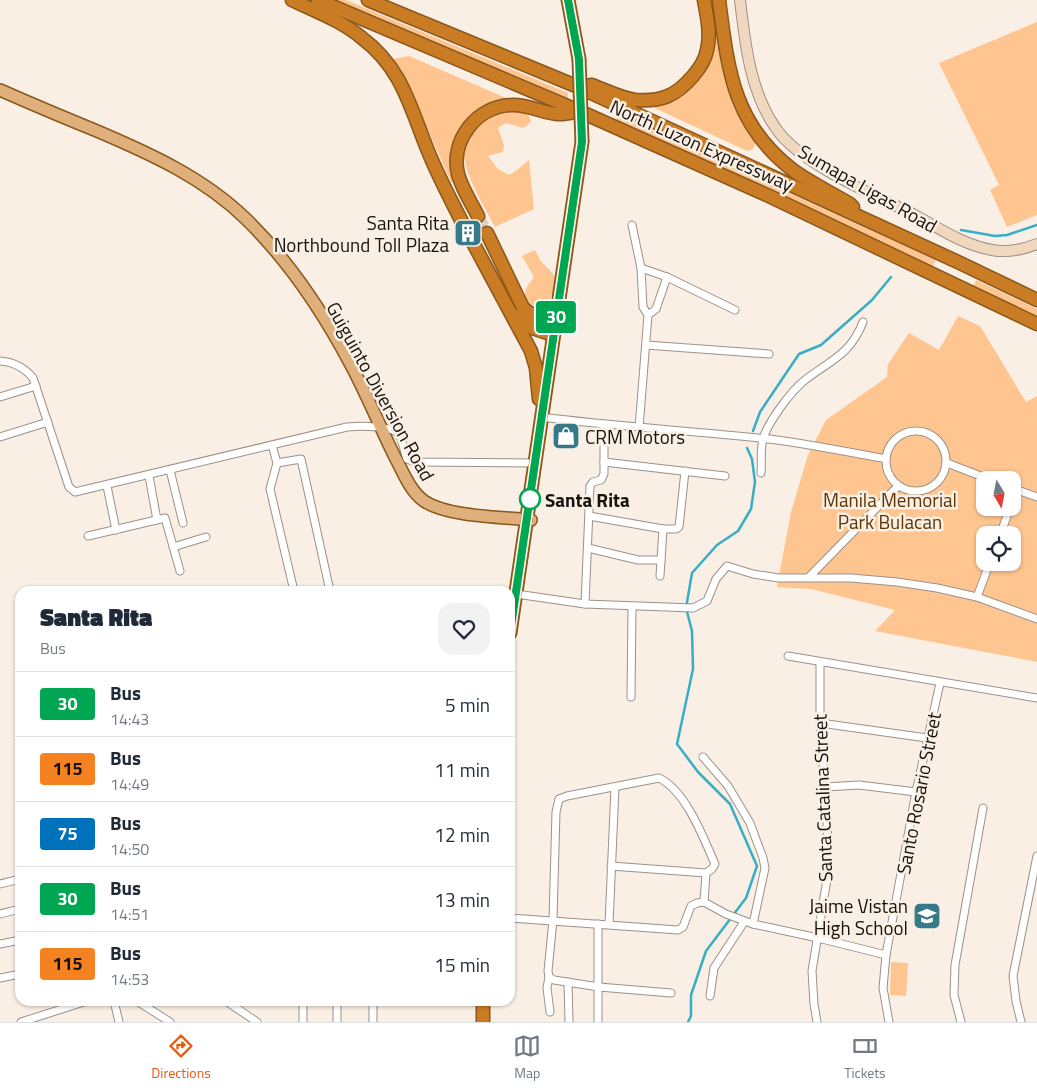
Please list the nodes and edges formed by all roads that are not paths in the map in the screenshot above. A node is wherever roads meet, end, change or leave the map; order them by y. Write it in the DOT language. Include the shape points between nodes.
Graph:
graph roads {
  1 [pos="292,0"];
  2 [pos="318,0"];
  3 [pos="368,0"];
  4 [pos="568,0"];
  5 [pos="704,0"];
  6 [pos="719,0"];
  7 [pos="740,0"];
  8 [pos="576,86"];
  9 [pos="0,90"];
  10 [pos="579,111"];
  11 [pos="478,216"];
  12 [pos="863,218"];
  13 [pos="463,224"];
  14 [pos="632,225"];
  15 [pos="487,233"];
  16 [pos="472,241"];
  17 [pos="1037,244"];
  18 [pos="641,268"];
  19 [pos="667,277"];
  20 [pos="1037,300"];
  21 [pos="735,310"];
  22 [pos="511,313"];
  23 [pos="648,315"];
  24 [pos="555,322"];
  25 [pos="863,322"];
  26 [pos="1037,324"];
  27 [pos="554,336"];
  28 [pos="646,345"];
  29 [pos="769,354"];
  30 [pos="0,361"];
  31 [pos="36,386"];
  32 [pos="0,397"];
  33 [pos="541,414"];
  34 [pos="48,422"];
  35 [pos="604,425"];
  36 [pos="380,428"];
  37 [pos="640,428"];
  38 [pos="0,437"];
  39 [pos="763,439"];
  40 [pos="272,445"];
  41 [pos="886,460"];
  42 [pos="604,462"];
  43 [pos="277,463"];
  44 [pos="535,463"];
  45 [pos="947,463"];
  46 [pos="170,470"];
  47 [pos="685,471"];
  48 [pos="761,473"];
  49 [pos="976,474"];
  50 [pos="148,476"];
  51 [pos="725,476"];
  52 [pos="107,486"];
  53 [pos="898,486"];
  54 [pos="1021,491"];
  55 [pos="1037,497"];
  56 [pos="589,516"];
  57 [pos="157,520"];
  58 [pos="531,520"];
  59 [pos="183,523"];
  60 [pos="663,529"];
  61 [pos="116,530"];
  62 [pos="88,536"];
  63 [pos="206,538"];
  64 [pos="173,547"];
  65 [pos="588,548"];
  66 [pos="661,560"];
  67 [pos="180,571"];
  68 [pos="987,571"];
  69 [pos="660,576"];
  70 [pos="809,577"];
  71 [pos="293,586"];
  72 [pos="329,586"];
  73 [pos="516,594"];
  74 [pos="977,597"];
  75 [pos="515,600"];
  76 [pos="585,604"];
  77 [pos="632,606"];
  78 [pos="1037,619"];
  79 [pos="788,656"];
  80 [pos="820,663"];
  81 [pos="940,683"];
  82 [pos="631,697"];
  83 [pos="1037,698"];
  84 [pos="820,723"];
  85 [pos="927,738"];
  86 [pos="703,757"];
  87 [pos="825,786"];
  88 [pos="615,787"];
  89 [pos="916,792"];
  90 [pos="983,808"];
  91 [pos="1037,856"];
  92 [pos="611,866"];
  93 [pos="706,873"];
  94 [pos="15,880"];
  95 [pos="0,884"];
  96 [pos="704,902"];
  97 [pos="15,910"];
  98 [pos="0,914"];
  99 [pos="515,918"];
  100 [pos="552,920"];
  101 [pos="742,921"];
  102 [pos="598,924"];
  103 [pos="609,924"];
  104 [pos="753,924"];
  105 [pos="818,938"];
  106 [pos="15,941"];
  107 [pos="0,944"];
  108 [pos="886,955"];
  109 [pos="15,975"];
  110 [pos="549,977"];
  111 [pos="0,978"];
  112 [pos="568,982"];
  113 [pos="599,987"];
  114 [pos="671,993"];
  115 [pos="710,996"];
  116 [pos="71,1006"];
  117 [pos="115,1006"];
  118 [pos="145,1006"];
  119 [pos="233,1006"];
  120 [pos="303,1006"];
  121 [pos="337,1006"];
  122 [pos="373,1006"];
  123 [pos="483,1006"];
  124 [pos="550,1012"];
  125 [pos="21,1022"];
  126 [pos="119,1022"];
  127 [pos="170,1022"];
  128 [pos="257,1022"];
  129 [pos="303,1022"];
  130 [pos="337,1022"];
  131 [pos="373,1022"];
  132 [pos="483,1022"];
  133 [pos="569,1022"];
  134 [pos="598,1022"];
  135 [pos="817,1022"];
  136 [pos="890,1022"];
  137 [pos="961,1022"];
  138 [pos="1021,1022"];
  1 -- 13 [label="highway" via="363,38 388,62 405,89 428,152"];
  2 -- 10 [label="highway, North Luzon Expressway"];
  3 -- 8 [label="highway, North Luzon Expressway"];
  4 -- 24 [label="highway, bridge" via="579,59 582,142"];
  5 -- 8 [label="highway" via="708,48 702,64 675,94 657,100 633,100 592,85"];
  6 -- 12 [label="highway" via="732,81 752,127 787,165 850,204"];
  7 -- 17 [label="main road, Sumapa Ligas Road" via="754,84 763,108 776,130 810,160 968,244 994,251"];
  8 -- 12 [label="highway, North Luzon Expressway"];
  9 -- 36 [label="main road, Guiguinto Diversion Road" via="161,160 229,203 296,276 350,363"];
  10 -- 11 [label="highway" via="559,114 508,105 475,119 461,140 457,163 461,182"];
  10 -- 26 [label="highway, North Luzon Expressway" via="769,196"];
  12 -- 20 [label="highway, North Luzon Expressway"];
  14 -- 18 [label="street"];
  15 -- 24 [label="highway" via="523,308 534,316"];
  16 -- 22 [label="highway"];
  18 -- 19 [label="street"];
  18 -- 23 [label="street" via="643,307"];
  19 -- 21 [label="street"];
  19 -- 23 [label="street" via="656,309"];
  22 -- 27 [label="highway" via="532,328"];
  22 -- 33 [label="highway" via="535,362"];
  23 -- 28 [label="street"];
  24 -- 27 [label="highway"];
  25 -- 39 [label="street" via="846,351 803,382 779,409"];
  27 -- 33 [label="highway"];
  28 -- 29 [label="street"];
  28 -- 37 [label="street"];
  30 -- 31 [label="street" via="18,365 29,373"];
  31 -- 32 [label="street"];
  31 -- 34 [label="street"];
  33 -- 35 [label="street"];
  33 -- 44 [label="highway"];
  34 -- 38 [label="street"];
  34 -- 52 [label="street" via="69,487 75,492"];
  35 -- 37 [label="street"];
  35 -- 42 [label="street"];
  36 -- 40 [label="street" via="348,427"];
  36 -- 44 [label="street" via="399,435 407,459 416,462"];
  36 -- 58 [label="main road, Guiguinto Diversion Road" via="406,479 424,500 452,511"];
  37 -- 39 [label="street"];
  39 -- 41 [label="street"];
  39 -- 48 [label="street"];
  40 -- 43 [label="street"];
  40 -- 46 [label="street"];
  41 -- 45 [label="street" via="894,441 911,431 922,431 939,441"];
  41 -- 53 [label="street" via="891,479"];
  42 -- 47 [label="street"];
  42 -- 56 [label="street" via="603,478 590,486"];
  43 -- 71 [label="street" via="270,489"];
  43 -- 72 [label="street" via="301,459"];
  44 -- 73 [label="highway"];
  45 -- 49 [label="street"];
  45 -- 53 [label="street" via="945,472 933,487 916,492"];
  46 -- 50 [label="street"];
  46 -- 59 [label="street"];
  47 -- 51 [label="street"];
  47 -- 60 [label="street" via="679,527"];
  50 -- 52 [label="street"];
  50 -- 57 [label="street"];
  52 -- 61 [label="street"];
  53 -- 70 [label="street"];
  54 -- 55 [label="street"];
  56 -- 60 [label="street"];
  56 -- 65 [label="street"];
  57 -- 61 [label="street"];
  57 -- 64 [label="street" via="165,518"];
  60 -- 66 [label="street"];
  61 -- 62 [label="street"];
  63 -- 64 [label="street"];
  64 -- 67 [label="street"];
  65 -- 66 [label="street" via="638,560"];
  65 -- 76 [label="street"];
  66 -- 69 [label="street"];
  68 -- 74 [label="street"];
  70 -- 74 [label="street" via="897,582"];
  70 -- 77 [label="street" via="779,578 727,566 716,578 707,600 693,608"];
  73 -- 75 [label="highway"];
  73 -- 76 [label="street"];
  74 -- 78 [label="street"];
  76 -- 77 [label="street"];
  77 -- 82 [label="street"];
  79 -- 80 [label="street"];
  80 -- 81 [label="street"];
  80 -- 84 [label="street, Santa Catalina Street"];
  81 -- 83 [label="street"];
  81 -- 85 [label="street, Santo Rosario Street"];
  84 -- 85 [label="street"];
  84 -- 87 [label="street, Santa Catalina Street"];
  85 -- 89 [label="street, Santo Rosario Street"];
  86 -- 104 [label="street" via="728,786 750,823 763,858 765,868"];
  87 -- 89 [label="street"];
  87 -- 105 [label="street, Santa Catalina Street" via="828,873"];
  88 -- 92 [label="street"];
  88 -- 93 [label="street" via="659,778 668,782 692,813 715,864"];
  88 -- 100 [label="street" via="559,799"];
  89 -- 108 [label="street, Santo Rosario Street"];
  90 -- 137 [label="street" via="955,966 954,995"];
  91 -- 138 [label="street" via="1014,976"];
  92 -- 93 [label="street"];
  92 -- 103 [label="street"];
  93 -- 96 [label="street"];
  94 -- 95 [label="street"];
  96 -- 101 [label="street"];
  96 -- 103 [label="street" via="690,906 683,927 678,930"];
  97 -- 98 [label="street"];
  99 -- 100 [label="street"];
  100 -- 102 [label="street"];
  100 -- 110 [label="street"];
  101 -- 104 [label="street"];
  101 -- 115 [label="street" via="714,968"];
  102 -- 103 [label="street"];
  102 -- 113 [label="street"];
  104 -- 105 [label="street"];
  105 -- 108 [label="street"];
  105 -- 135 [label="street, Santa Catalina Street" via="812,971"];
  106 -- 107 [label="street"];
  108 -- 136 [label="street, Santo Rosario Street" via="883,988"];
  109 -- 111 [label="street"];
  110 -- 112 [label="street"];
  110 -- 124 [label="street"];
  112 -- 113 [label="street"];
  112 -- 133 [label="street"];
  113 -- 114 [label="street"];
  113 -- 134 [label="street"];
  116 -- 125 [label="street"];
  117 -- 126 [label="street"];
  118 -- 127 [label="street"];
  119 -- 128 [label="street"];
  120 -- 129 [label="street"];
  121 -- 130 [label="street"];
  122 -- 131 [label="street"];
  123 -- 132 [label="highway"];
}
